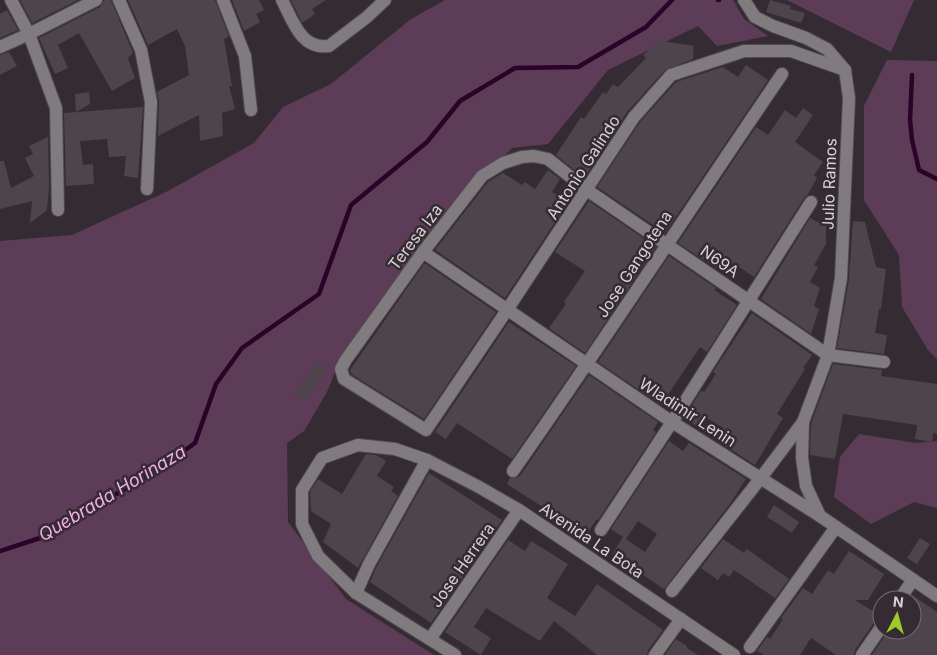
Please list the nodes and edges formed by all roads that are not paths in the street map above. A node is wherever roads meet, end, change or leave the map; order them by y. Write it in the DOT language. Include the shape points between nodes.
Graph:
graph roads {
  1 [pos="11,0"];
  2 [pos="96,0"];
  3 [pos="119,0"];
  4 [pos="223,0"];
  5 [pos="282,0"];
  6 [pos="385,0"];
  7 [pos="744,0"];
  8 [pos="29,34"];
  9 [pos="0,47"];
  10 [pos="845,70"];
  11 [pos="782,74"];
  12 [pos="251,110"];
  13 [pos="548,158"];
  14 [pos="147,189"];
  15 [pos="588,190"];
  16 [pos="811,202"];
  17 [pos="58,210"];
  18 [pos="667,243"];
  19 [pos="423,252"];
  20 [pos="749,301"];
  21 [pos="507,310"];
  22 [pos="828,355"];
  23 [pos="884,362"];
  24 [pos="587,365"];
  25 [pos="672,422"];
  26 [pos="803,422"];
  27 [pos="426,430"];
  28 [pos="428,460"];
  29 [pos="513,471"];
  30 [pos="760,479"];
  31 [pos="519,510"];
  32 [pos="820,516"];
  33 [pos="836,527"];
  34 [pos="601,530"];
  35 [pos="913,580"];
  36 [pos="906,590"];
  37 [pos="672,591"];
  38 [pos="356,593"];
  39 [pos="937,596"];
  40 [pos="681,619"];
  41 [pos="430,639"];
  42 [pos="872,640"];
  43 [pos="750,647"];
  44 [pos="455,655"];
  45 [pos="655,655"];
  46 [pos="734,655"];
  47 [pos="862,655"];
  1 -- 8 [label="street"];
  2 -- 8 [label="street"];
  3 -- 14 [label="street" via="141,50 150,102"];
  4 -- 12 [label="street" via="245,56"];
  5 -- 6 [label="street" via="308,42 329,46"];
  7 -- 10 [label="street" via="755,17 827,49"];
  8 -- 9 [label="street"];
  8 -- 17 [label="street" via="56,108"];
  10 -- 15 [label="street, Antonio Galindo" via="791,51 744,51 671,75 634,117"];
  10 -- 22 [label="street, Julio Ramos" via="848,98 841,278"];
  11 -- 18 [label="street, Jose Gangotena"];
  13 -- 15 [label="street, N69A"];
  13 -- 19 [label="street, Teresa Iza" via="522,157 503,163 482,176"];
  15 -- 18 [label="street, N69A"];
  15 -- 21 [label="street, Antonio Galindo"];
  16 -- 20 [label="street"];
  18 -- 20 [label="street, N69A"];
  18 -- 24 [label="street, Jose Gangotena"];
  19 -- 21 [label="street, Wladimir Lenin"];
  19 -- 27 [label="street, Teresa Iza" via="342,369 344,378"];
  20 -- 22 [label="street, N69A"];
  20 -- 25 [label="street"];
  21 -- 24 [label="street, Wladimir Lenin"];
  21 -- 27 [label="street, Antonio Galindo"];
  22 -- 23 [label="street, N69A"];
  22 -- 26 [label="street, Julio Ramos"];
  24 -- 25 [label="street, Wladimir Lenin"];
  24 -- 29 [label="street, Jose Gangotena"];
  25 -- 30 [label="street, Wladimir Lenin"];
  25 -- 34 [label="street"];
  26 -- 30 [label="street, Julio Ramos"];
  26 -- 32 [label="street, Julio Ramos" via="802,458 806,486"];
  28 -- 31 [label="street, Avenida La Bota"];
  28 -- 38 [label="street"];
  28 -- 38 [label="street, Avenida La Bota" via="395,448 358,445 322,458 302,490 302,524 318,556"];
  30 -- 32 [label="street, Wladimir Lenin"];
  30 -- 37 [label="street, Julio Ramos"];
  31 -- 40 [label="street, Avenida La Bota"];
  31 -- 41 [label="street, Jose Herrera"];
  32 -- 33 [label="street, Wladimir Lenin"];
  33 -- 35 [label="street, Wladimir Lenin"];
  33 -- 43 [label="street"];
  35 -- 36 [label="street"];
  35 -- 39 [label="street, Wladimir Lenin"];
  38 -- 41 [label="street, Avenida La Bota"];
  40 -- 45 [label="street"];
  40 -- 46 [label="street, Avenida La Bota"];
  41 -- 44 [label="street, Avenida La Bota"];
  42 -- 47 [label="street"];
}
